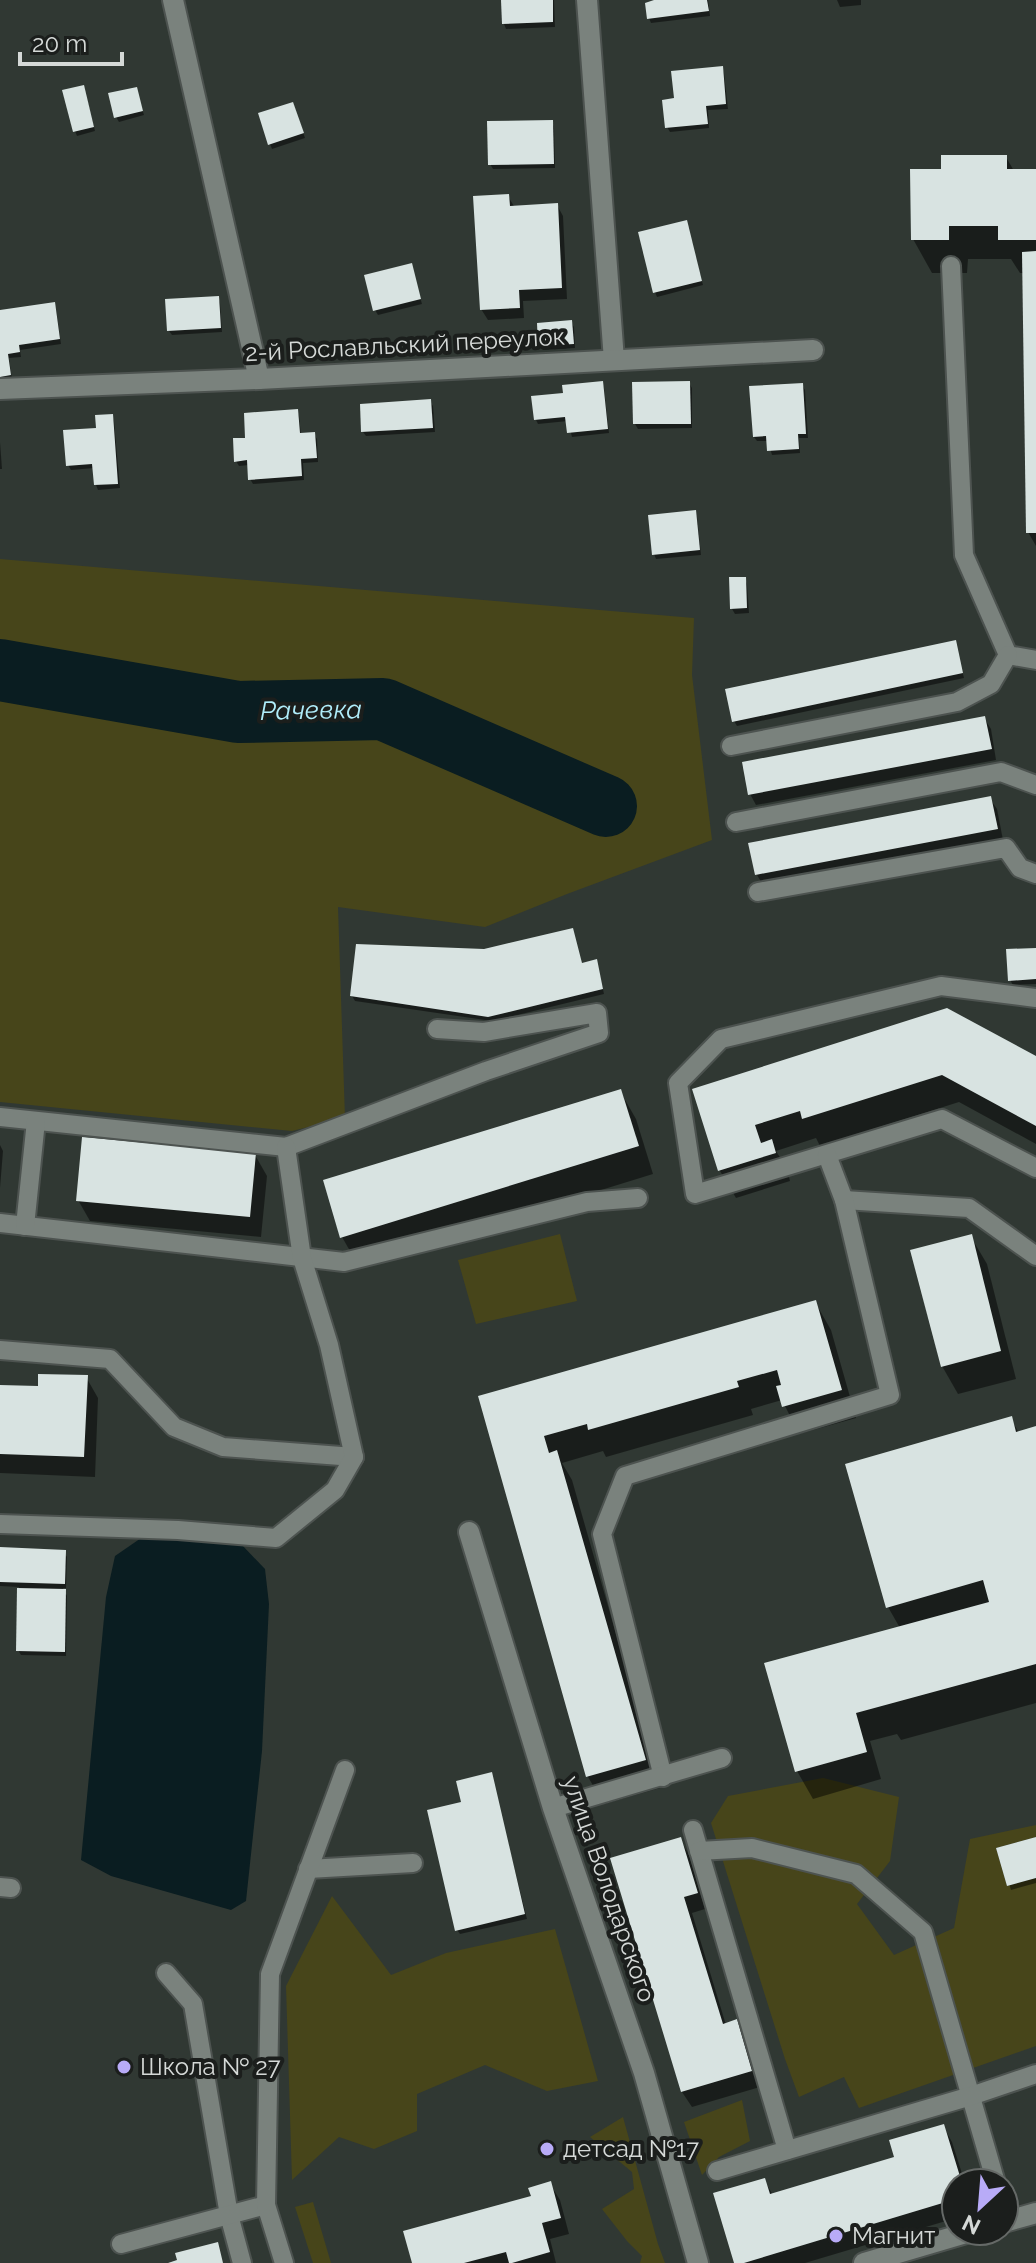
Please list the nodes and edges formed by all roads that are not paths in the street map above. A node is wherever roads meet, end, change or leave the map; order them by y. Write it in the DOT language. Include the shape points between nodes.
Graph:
graph roads {
  1 [pos="173,0"];
  2 [pos="587,0"];
  3 [pos="951,266"];
  4 [pos="813,350"];
  5 [pos="614,360"];
  6 [pos="259,379"];
  7 [pos="0,389"];
  8 [pos="1008,655"];
  9 [pos="1036,660"];
  10 [pos="731,746"];
  11 [pos="1036,785"];
  12 [pos="736,822"];
  13 [pos="1036,874"];
  14 [pos="758,892"];
  15 [pos="1036,998"];
  16 [pos="437,1029"];
  17 [pos="0,1117"];
  18 [pos="36,1121"];
  19 [pos="286,1147"];
  20 [pos="827,1155"];
  21 [pos="1036,1168"];
  22 [pos="638,1198"];
  23 [pos="844,1200"];
  24 [pos="0,1223"];
  25 [pos="25,1226"];
  26 [pos="1036,1256"];
  27 [pos="302,1258"];
  28 [pos="0,1350"];
  29 [pos="354,1457"];
  30 [pos="0,1524"];
  31 [pos="469,1532"];
  32 [pos="722,1758"];
  33 [pos="345,1770"];
  34 [pos="663,1777"];
  35 [pos="553,1808"];
  36 [pos="693,1830"];
  37 [pos="699,1851"];
  38 [pos="413,1863"];
  39 [pos="308,1869"];
  40 [pos="166,1973"];
  41 [pos="1036,2074"];
  42 [pos="971,2096"];
  43 [pos="787,2150"];
  44 [pos="991,2167"];
  45 [pos="717,2171"];
  46 [pos="266,2205"];
  47 [pos="229,2215"];
  48 [pos="940,2241"];
  49 [pos="121,2244"];
  50 [pos="242,2263"];
  51 [pos="284,2263"];
  52 [pos="698,2263"];
  53 [pos="864,2263"];
  1 -- 6 [label="street"];
  2 -- 5 [label="street"];
  3 -- 8 [label="lane" via="964,555"];
  4 -- 5 [label="street, 2-й Рославльский переулок"];
  5 -- 6 [label="street, 2-й Рославльский переулок"];
  6 -- 7 [label="street, 2-й Рославльский переулок"];
  8 -- 9 [label="lane"];
  8 -- 10 [label="lane" via="991,684 957,702"];
  11 -- 12 [label="lane" via="1001,772"];
  13 -- 14 [label="lane" via="1020,868 1006,848"];
  15 -- 20 [label="lane" via="941,986 926,989 721,1039 678,1083 695,1194"];
  16 -- 19 [label="lane" via="484,1032 597,1013 599,1033"];
  17 -- 18 [label="lane"];
  18 -- 19 [label="lane"];
  18 -- 25 [label="lane"];
  19 -- 27 [label="lane"];
  20 -- 21 [label="lane" via="942,1119"];
  20 -- 23 [label="lane"];
  22 -- 27 [label="lane" via="587,1202 344,1262"];
  23 -- 26 [label="lane" via="969,1208"];
  23 -- 34 [label="lane" via="890,1395 625,1476 602,1534"];
  24 -- 25 [label="lane"];
  25 -- 27 [label="lane"];
  27 -- 29 [label="lane" via="329,1345"];
  28 -- 29 [label="lane" via="110,1359 174,1427 223,1447"];
  29 -- 30 [label="lane" via="335,1490 276,1538"];
  31 -- 35 [label="street, улица Володарского"];
  32 -- 34 [label="lane"];
  33 -- 39 [label="lane"];
  34 -- 35 [label="lane"];
  35 -- 52 [label="street, улица Володарского" via="644,2073"];
  36 -- 37 [label="lane"];
  37 -- 42 [label="lane" via="752,1848 856,1874 923,1932"];
  37 -- 43 [label="lane"];
  38 -- 39 [label="lane"];
  39 -- 46 [label="lane" via="270,1974"];
  40 -- 47 [label="lane" via="193,2004"];
  41 -- 42 [label="lane"];
  42 -- 43 [label="lane"];
  42 -- 44 [label="lane"];
  43 -- 45 [label="lane"];
  46 -- 47 [label="lane"];
  46 -- 51 [label="lane"];
  47 -- 49 [label="lane"];
  47 -- 50 [label="lane"];
  48 -- 53 [label="street"];
}
